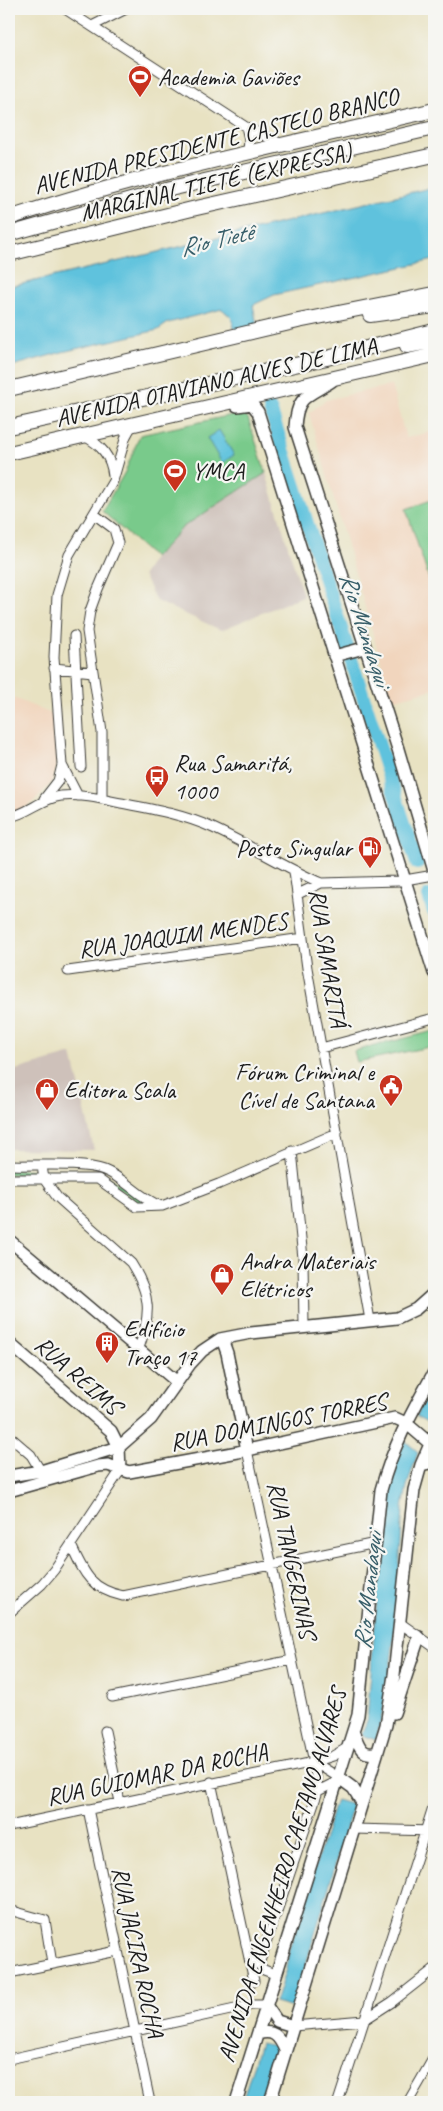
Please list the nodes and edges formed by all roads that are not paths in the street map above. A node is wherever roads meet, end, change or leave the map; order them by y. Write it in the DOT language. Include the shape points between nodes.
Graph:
graph roads {
  1 [pos="65,9"];
  2 [pos="126,9"];
  3 [pos="92,26"];
  4 [pos="434,110"];
  5 [pos="246,127"];
  6 [pos="434,128"];
  7 [pos="282,144"];
  8 [pos="248,152"];
  9 [pos="434,155"];
  10 [pos="170,189"];
  11 [pos="9,218"];
  12 [pos="9,234"];
  13 [pos="9,243"];
  14 [pos="9,254"];
  15 [pos="434,294"];
  16 [pos="434,306"];
  17 [pos="298,321"];
  18 [pos="434,330"];
  19 [pos="434,341"];
  20 [pos="434,355"];
  21 [pos="327,358"];
  22 [pos="333,379"];
  23 [pos="10,389"];
  24 [pos="228,404"];
  25 [pos="132,425"];
  26 [pos="9,427"];
  27 [pos="84,436"];
  28 [pos="9,453"];
  29 [pos="113,481"];
  30 [pos="94,514"];
  31 [pos="74,636"];
  32 [pos="364,648"];
  33 [pos="334,656"];
  34 [pos="54,668"];
  35 [pos="74,670"];
  36 [pos="93,672"];
  37 [pos="62,765"];
  38 [pos="81,767"];
  39 [pos="78,796"];
  40 [pos="102,799"];
  41 [pos="42,801"];
  42 [pos="9,817"];
  43 [pos="294,872"];
  44 [pos="434,873"];
  45 [pos="405,880"];
  46 [pos="321,883"];
  47 [pos="298,894"];
  48 [pos="303,938"];
  49 [pos="68,971"];
  50 [pos="434,973"];
  51 [pos="434,1018"];
  52 [pos="321,1048"];
  53 [pos="336,1133"];
  54 [pos="292,1151"];
  55 [pos="9,1165"];
  56 [pos="42,1166"];
  57 [pos="9,1179"];
  58 [pos="44,1179"];
  59 [pos="162,1206"];
  60 [pos="9,1240"];
  61 [pos="434,1293"];
  62 [pos="370,1320"];
  63 [pos="304,1327"];
  64 [pos="222,1339"];
  65 [pos="9,1343"];
  66 [pos="138,1351"];
  67 [pos="434,1372"];
  68 [pos="177,1382"];
  69 [pos="406,1423"];
  70 [pos="9,1436"];
  71 [pos="433,1442"];
  72 [pos="119,1447"];
  73 [pos="247,1450"];
  74 [pos="434,1462"];
  75 [pos="421,1465"];
  76 [pos="120,1471"];
  77 [pos="43,1475"];
  78 [pos="9,1476"];
  79 [pos="9,1491"];
  80 [pos="376,1542"];
  81 [pos="71,1545"];
  82 [pos="271,1564"];
  83 [pos="9,1613"];
  84 [pos="400,1623"];
  85 [pos="420,1637"];
  86 [pos="434,1647"];
  87 [pos="292,1660"];
  88 [pos="112,1697"];
  89 [pos="386,1725"];
  90 [pos="353,1730"];
  91 [pos="105,1731"];
  92 [pos="347,1748"];
  93 [pos="377,1752"];
  94 [pos="314,1762"];
  95 [pos="337,1780"];
  96 [pos="211,1782"];
  97 [pos="318,1791"];
  98 [pos="120,1802"];
  99 [pos="362,1803"];
  100 [pos="434,1804"];
  101 [pos="88,1809"];
  102 [pos="9,1826"];
  103 [pos="354,1830"];
  104 [pos="430,1830"];
  105 [pos="9,1910"];
  106 [pos="248,1949"];
  107 [pos="117,1951"];
  108 [pos="52,1964"];
  109 [pos="259,1964"];
  110 [pos="434,1969"];
  111 [pos="9,1973"];
  112 [pos="275,1974"];
  113 [pos="254,1981"];
  114 [pos="266,2005"];
  115 [pos="364,2020"];
  116 [pos="293,2026"];
  117 [pos="134,2031"];
  118 [pos="258,2034"];
  119 [pos="285,2050"];
  120 [pos="434,2057"];
  121 [pos="9,2059"];
  122 [pos="150,2102"];
  123 [pos="236,2102"];
  124 [pos="270,2102"];
  125 [pos="338,2102"];
  126 [pos="408,2102"];
  1 -- 3 [label="street"];
  2 -- 3 [label="street"];
  3 -- 5 [label="street"];
  4 -- 7 [label="highway, AVENIDA PRESIDENTE CASTELO BRANCO"];
  5 -- 7 [label="street"];
  5 -- 8 [label="street"];
  6 -- 10 [label="highway"];
  7 -- 8 [label="highway, AVENIDA PRESIDENTE CASTELO BRANCO"];
  8 -- 11 [label="highway, AVENIDA PRESIDENTE CASTELO BRANCO" via="53,203"];
  9 -- 14 [label="highway, MARGINAL TIETÊ (EXPRESSA)"];
  10 -- 12 [label="highway"];
  10 -- 13 [label="highway" via="147,203"];
  15 -- 17 [label="highway"];
  16 -- 17 [label="highway" via="314,324"];
  17 -- 23 [label="highway"];
  18 -- 21 [label="highway"];
  19 -- 21 [label="highway"];
  20 -- 22 [label="highway, AVENIDA OTAVIANO ALVES DE LIMA"];
  21 -- 26 [label="highway"];
  22 -- 24 [label="highway, AVENIDA OTAVIANO ALVES DE LIMA"];
  22 -- 32 [label="main road" via="302,398 295,416 295,427"];
  24 -- 25 [label="highway, AVENIDA OTAVIANO ALVES DE LIMA"];
  24 -- 33 [label="main road" via="252,404 258,412"];
  25 -- 27 [label="highway, AVENIDA OTAVIANO ALVES DE LIMA"];
  25 -- 29 [label="street"];
  27 -- 28 [label="highway, AVENIDA OTAVIANO ALVES DE LIMA"];
  27 -- 29 [label="street" via="104,450 111,465"];
  29 -- 30 [label="street"];
  30 -- 34 [label="street" via="69,555 56,595"];
  30 -- 36 [label="street" via="114,529 118,543 90,611 87,631"];
  31 -- 35 [label="street"];
  32 -- 33 [label="main road"];
  32 -- 44 [label="main road"];
  33 -- 45 [label="main road"];
  34 -- 35 [label="street"];
  34 -- 37 [label="street"];
  35 -- 36 [label="street"];
  35 -- 38 [label="street"];
  36 -- 40 [label="street" via="103,740"];
  37 -- 39 [label="street"];
  37 -- 41 [label="street" via="54,788"];
  39 -- 40 [label="street, RUA SAMARITÁ"];
  39 -- 41 [label="street, RUA SAMARITÁ"];
  40 -- 43 [label="street, RUA SAMARITÁ" via="180,816 212,827"];
  41 -- 42 [label="street, RUA SAMARITÁ" via="26,812"];
  43 -- 46 [label="street"];
  43 -- 47 [label="street, RUA SAMARITÁ"];
  44 -- 45 [label="street"];
  45 -- 46 [label="street"];
  45 -- 50 [label="main road"];
  46 -- 47 [label="street"];
  47 -- 48 [label="street, RUA SAMARITÁ"];
  48 -- 49 [label="street, RUA JOAQUIM MENDES"];
  48 -- 52 [label="street, RUA SAMARITÁ"];
  51 -- 52 [label="street"];
  52 -- 53 [label="street, RUA SAMARITÁ"];
  53 -- 54 [label="street"];
  53 -- 62 [label="street, RUA SAMARITÁ"];
  54 -- 59 [label="street"];
  54 -- 63 [label="street" via="303,1258"];
  55 -- 56 [label="street"];
  56 -- 58 [label="street"];
  56 -- 59 [label="street" via="102,1169"];
  57 -- 58 [label="street"];
  58 -- 59 [label="street" via="98,1180 137,1206"];
  58 -- 66 [label="street" via="57,1197 131,1263 140,1277 148,1298 149,1313"];
  60 -- 66 [label="main road"];
  61 -- 62 [label="main road" via="407,1314"];
  62 -- 63 [label="main road"];
  63 -- 64 [label="main road"];
  64 -- 68 [label="main road" via="202,1351"];
  64 -- 73 [label="main road, RUA TANGERINAS"];
  65 -- 72 [label="main road, RUA REIMS" via="103,1422"];
  66 -- 68 [label="main road"];
  67 -- 69 [label="main road, AVENIDA ENGENHEIRO CAETANO ALVARES"];
  68 -- 72 [label="main road" via="151,1419"];
  69 -- 71 [label="main road, RUA DOMINGOS TORRES"];
  69 -- 73 [label="main road, RUA DOMINGOS TORRES" via="395,1418"];
  69 -- 80 [label="main road, AVENIDA ENGENHEIRO CAETANO ALVARES" via="394,1446 385,1476"];
  70 -- 77 [label="street" via="31,1455"];
  71 -- 75 [label="main road"];
  72 -- 76 [label="main road, RUA REIMS"];
  72 -- 77 [label="main road"];
  73 -- 76 [label="main road, RUA DOMINGOS TORRES"];
  73 -- 82 [label="street, RUA TANGERINAS"];
  74 -- 75 [label="main road"];
  75 -- 84 [label="main road" via="414,1490"];
  76 -- 77 [label="main road, RUA DOMINGOS TORRES" via="108,1465"];
  76 -- 81 [label="street"];
  77 -- 78 [label="main road"];
  77 -- 79 [label="main road"];
  80 -- 82 [label="street"];
  80 -- 90 [label="main road, AVENIDA ENGENHEIRO CAETANO ALVARES" via="362,1686"];
  81 -- 82 [label="street" via="92,1582 108,1593 123,1596"];
  81 -- 83 [label="street" via="42,1584"];
  82 -- 87 [label="street, RUA TANGERINAS"];
  84 -- 85 [label="street"];
  84 -- 89 [label="main road"];
  85 -- 86 [label="street"];
  85 -- 89 [label="main road" via="394,1714"];
  87 -- 88 [label="street"];
  87 -- 94 [label="street, RUA TANGERINAS"];
  89 -- 93 [label="main road"];
  90 -- 92 [label="main road, AVENIDA ENGENHEIRO CAETANO ALVARES"];
  90 -- 93 [label="main road" via="362,1750 370,1754"];
  91 -- 98 [label="street"];
  92 -- 94 [label="street, RUA GUIOMAR DA ROCHA"];
  92 -- 95 [label="main road, AVENIDA ENGENHEIRO CAETANO ALVARES"];
  93 -- 99 [label="main road"];
  94 -- 95 [label="street"];
  94 -- 96 [label="street, RUA GUIOMAR DA ROCHA"];
  94 -- 97 [label="street, RUA TANGERINAS"];
  95 -- 97 [label="street"];
  95 -- 99 [label="main road" via="353,1788"];
  95 -- 112 [label="main road, AVENIDA ENGENHEIRO CAETANO ALVARES"];
  96 -- 98 [label="street, RUA GUIOMAR DA ROCHA"];
  96 -- 106 [label="street"];
  97 -- 109 [label="street, RUA TANGERINAS"];
  98 -- 101 [label="street, RUA GUIOMAR DA ROCHA"];
  99 -- 103 [label="main road"];
  100 -- 104 [label="street"];
  101 -- 102 [label="street, RUA GUIOMAR DA ROCHA"];
  101 -- 107 [label="street, RUA JACIRA ROCHA"];
  103 -- 104 [label="street"];
  103 -- 116 [label="main road"];
  104 -- 115 [label="street"];
  105 -- 108 [label="street" via="46,1920"];
  106 -- 109 [label="street"];
  106 -- 113 [label="street"];
  107 -- 108 [label="street"];
  107 -- 117 [label="street, RUA JACIRA ROCHA"];
  108 -- 111 [label="street"];
  109 -- 112 [label="street"];
  110 -- 115 [label="street"];
  112 -- 114 [label="main road, AVENIDA ENGENHEIRO CAETANO ALVARES"];
  114 -- 116 [label="main road" via="278,2021"];
  114 -- 117 [label="street" via="253,2005"];
  114 -- 118 [label="main road, AVENIDA ENGENHEIRO CAETANO ALVARES"];
  115 -- 116 [label="street"];
  115 -- 125 [label="street"];
  116 -- 119 [label="main road"];
  117 -- 121 [label="street"];
  117 -- 122 [label="street, RUA JACIRA ROCHA"];
  118 -- 119 [label="main road" via="274,2034"];
  118 -- 123 [label="main road, AVENIDA ENGENHEIRO CAETANO ALVARES"];
  119 -- 124 [label="main road"];
  120 -- 126 [label="street"];
}
